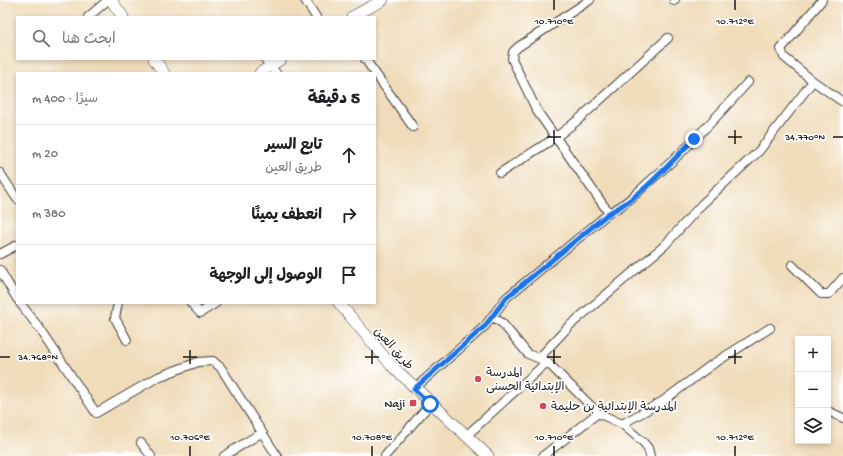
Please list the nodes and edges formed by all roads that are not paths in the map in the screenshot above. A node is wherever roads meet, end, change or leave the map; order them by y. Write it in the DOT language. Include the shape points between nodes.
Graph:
graph roads {
  1 [pos="110,0"];
  2 [pos="305,0"];
  3 [pos="383,0"];
  4 [pos="590,0"];
  5 [pos="822,0"];
  6 [pos="89,16"];
  7 [pos="122,16"];
  8 [pos="315,16"];
  9 [pos="354,16"];
  10 [pos="668,38"];
  11 [pos="155,60"];
  12 [pos="279,60"];
  13 [pos="366,60"];
  14 [pos="270,66"];
  15 [pos="163,72"];
  16 [pos="261,72"];
  17 [pos="374,72"];
  18 [pos="376,74"];
  19 [pos="813,81"];
  20 [pos="748,82"];
  21 [pos="843,102"];
  22 [pos="413,127"];
  23 [pos="555,138"];
  24 [pos="500,173"];
  25 [pos="0,174"];
  26 [pos="16,198"];
  27 [pos="609,213"];
  28 [pos="16,246"];
  29 [pos="0,254"];
  30 [pos="792,264"];
  31 [pos="0,270"];
  32 [pos="843,278"];
  33 [pos="16,297"];
  34 [pos="21,304"];
  35 [pos="118,304"];
  36 [pos="192,304"];
  37 [pos="214,304"];
  38 [pos="340,304"];
  39 [pos="493,317"];
  40 [pos="770,328"];
  41 [pos="127,340"];
  42 [pos="539,358"];
  43 [pos="547,362"];
  44 [pos="414,389"];
  45 [pos="430,404"];
  46 [pos="831,412"];
  47 [pos="598,413"];
  48 [pos="843,418"];
  49 [pos="622,424"];
  50 [pos="261,433"];
  51 [pos="466,436"];
  52 [pos="141,444"];
  53 [pos="151,456"];
  54 [pos="224,456"];
  55 [pos="276,456"];
  56 [pos="384,456"];
  57 [pos="488,456"];
  58 [pos="544,456"];
  59 [pos="650,456"];
  1 -- 6 [label="street"];
  1 -- 7 [label="main road"];
  2 -- 8 [label="street"];
  3 -- 9 [label="main road"];
  4 -- 23 [label="street" via="518,47 512,55 527,93"];
  5 -- 19 [label="street" via="781,49 784,57"];
  10 -- 23 [label="street" via="601,100"];
  11 -- 15 [label="main road"];
  12 -- 14 [label="main road"];
  13 -- 17 [label="street"];
  14 -- 16 [label="main road"];
  18 -- 22 [label="street"];
  19 -- 21 [label="street"];
  19 -- 42 [label="street" via="759,151 712,194 665,245 569,326"];
  20 -- 27 [label="street" via="666,168 621,207"];
  23 -- 24 [label="street"];
  23 -- 27 [label="street"];
  25 -- 26 [label="street"];
  27 -- 39 [label="street" via="506,298"];
  28 -- 29 [label="street"];
  30 -- 32 [label="street" via="821,294 829,294"];
  31 -- 33 [label="street"];
  34 -- 50 [label="street" via="96,413 158,377 198,362 213,361 221,368"];
  35 -- 41 [label="street" via="115,318"];
  36 -- 37 [label="street" via="200,313"];
  38 -- 44 [label="main road, طريق العين" via="372,345"];
  39 -- 42 [label="street" via="502,323 528,354"];
  39 -- 44 [label="street"];
  40 -- 49 [label="street" via="710,366 663,401"];
  42 -- 43 [label="street"];
  43 -- 47 [label="street"];
  43 -- 51 [label="street"];
  44 -- 45 [label="main road, طريق العين"];
  45 -- 51 [label="main road, طريق العين"];
  45 -- 56 [label="street"];
  46 -- 48 [label="street"];
  47 -- 49 [label="street"];
  47 -- 58 [label="street"];
  49 -- 59 [label="street" via="648,448"];
  50 -- 54 [label="street"];
  50 -- 55 [label="street"];
  51 -- 57 [label="main road, طريق العين"];
  52 -- 53 [label="street"];
}
